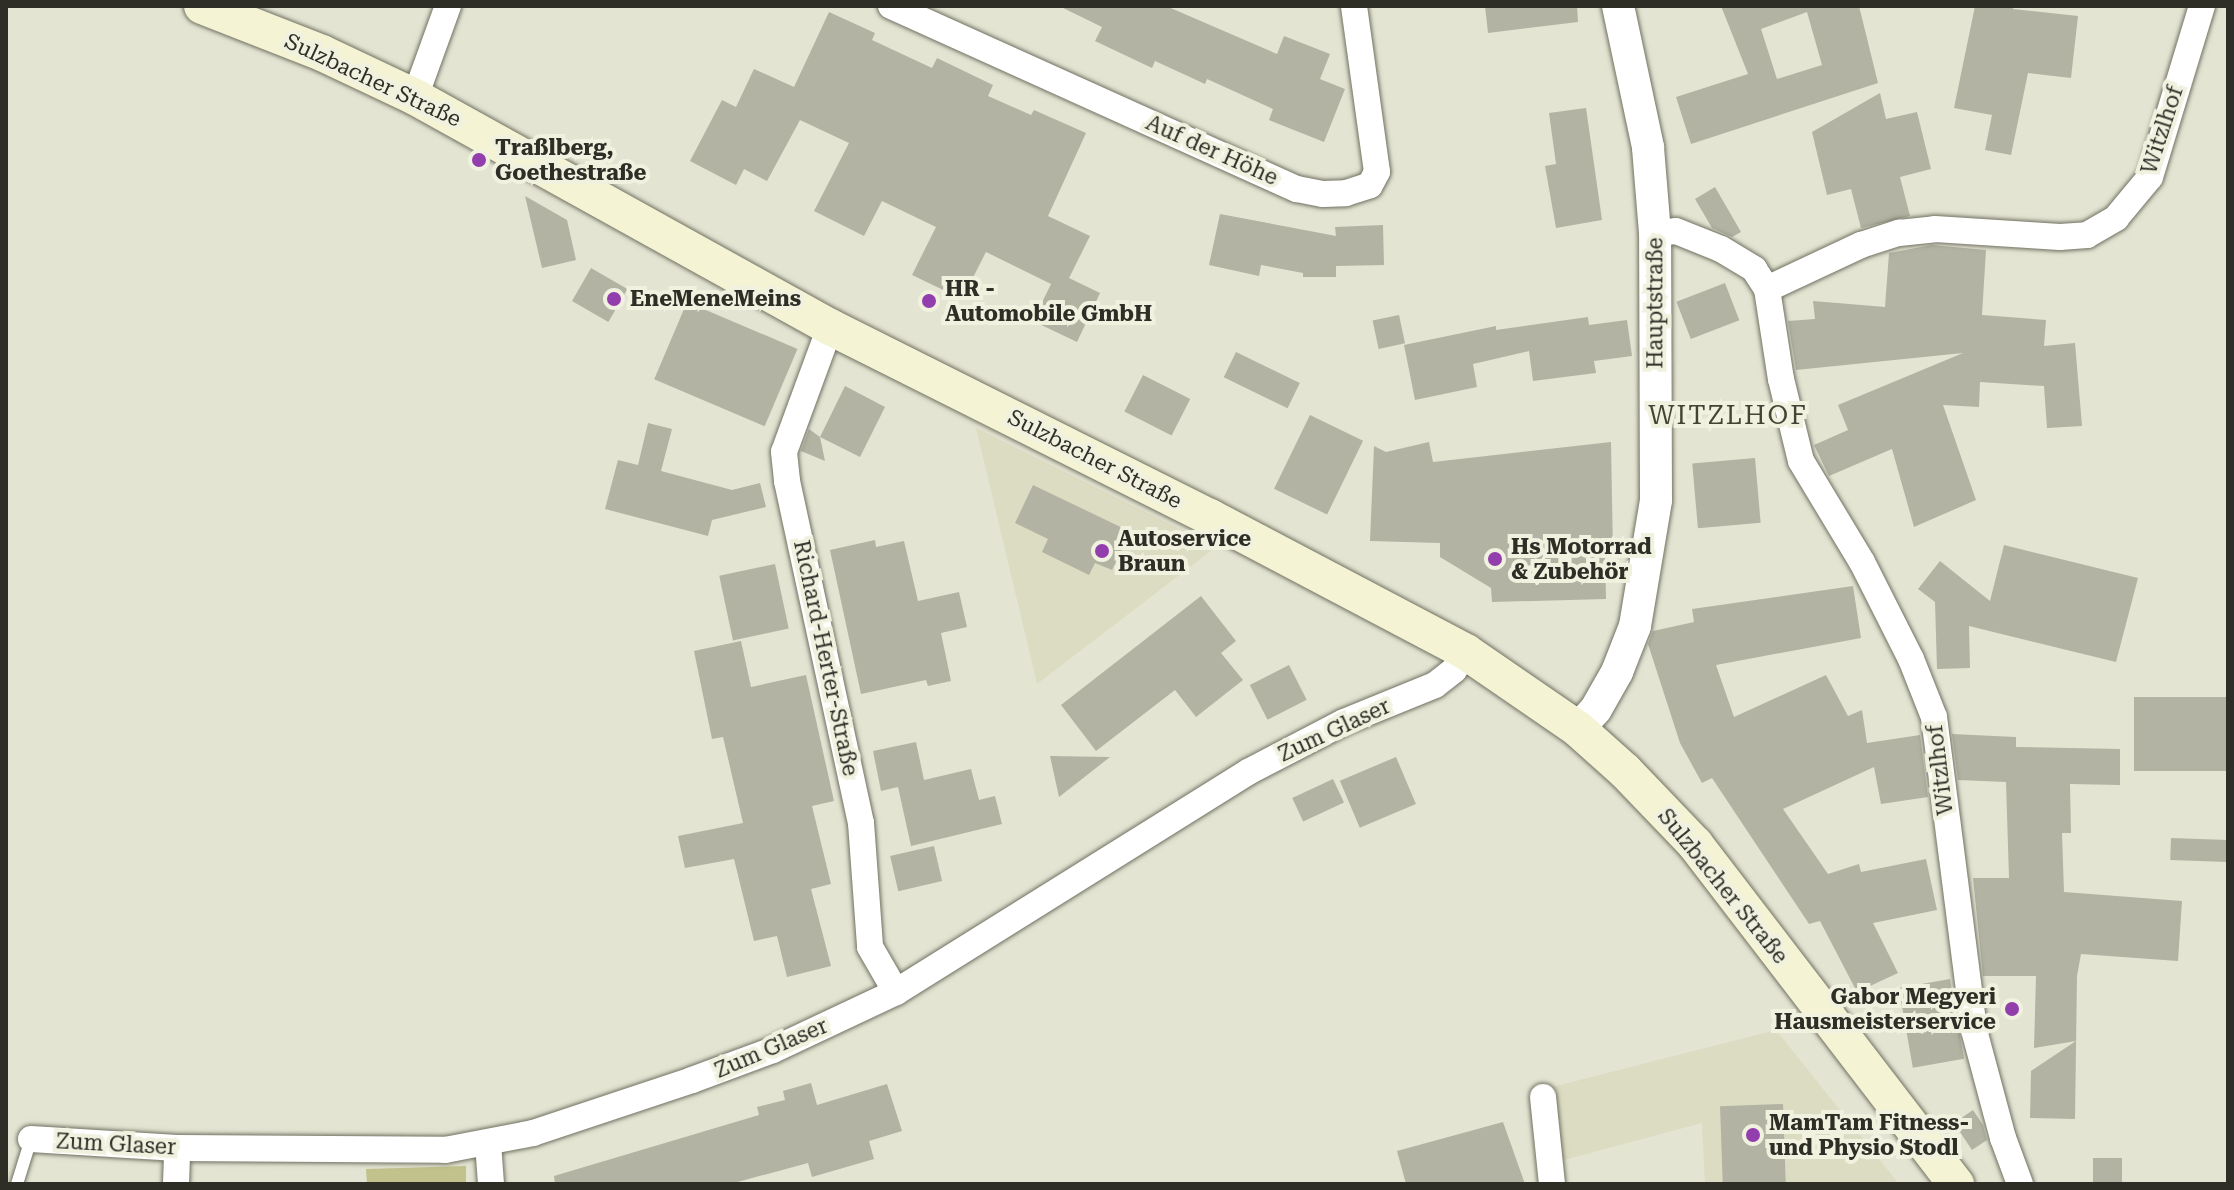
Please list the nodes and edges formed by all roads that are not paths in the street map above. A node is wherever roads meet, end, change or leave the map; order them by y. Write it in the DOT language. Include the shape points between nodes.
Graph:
graph roads {
  1 [pos="202,6"];
  2 [pos="448,6"];
  3 [pos="891,6"];
  4 [pos="1354,6"];
  5 [pos="1618,6"];
  6 [pos="2202,6"];
  7 [pos="415,97"];
  8 [pos="1655,233"];
  9 [pos="1767,289"];
  10 [pos="830,327"];
  11 [pos="1466,652"];
  12 [pos="1578,729"];
  13 [pos="896,992"];
  14 [pos="1543,1097"];
  15 [pos="31,1139"];
  16 [pos="488,1143"];
  17 [pos="177,1148"];
  18 [pos="17,1184"];
  19 [pos="176,1184"];
  20 [pos="491,1184"];
  21 [pos="1552,1184"];
  22 [pos="1956,1184"];
  23 [pos="2020,1184"];
  1 -- 7 [label="main road, Sulzbacher Straße"];
  2 -- 7 [label="street"];
  3 -- 4 [label="street, Auf der Höhe" via="1297,189 1323,194 1370,185 1377,172"];
  5 -- 8 [label="street, Hauptstraße" via="1648,147"];
  6 -- 9 [label="street, Witzlhof" via="2150,177 2116,218 2087,235 2060,237 1935,229 1899,233"];
  7 -- 10 [label="main road, Sulzbacher Straße"];
  8 -- 9 [label="street" via="1676,231 1721,249 1754,269"];
  8 -- 12 [label="street, Hauptstraße" via="1656,500 1635,626 1617,672"];
  9 -- 23 [label="street, Witzlhof" via="1801,461 1862,562 1934,717 1974,1030"];
  10 -- 11 [label="main road, Sulzbacher Straße"];
  10 -- 13 [label="street, Richard-Herter-Straße" via="784,452 861,823 870,947"];
  11 -- 12 [label="main road, Sulzbacher Straße"];
  11 -- 13 [label="street, Zum Glaser" via="1435,685 1344,722 1248,772"];
  12 -- 22 [label="main road, Sulzbacher Straße" via="1695,844"];
  13 -- 16 [label="street, Zum Glaser" via="773,1050 533,1133"];
  14 -- 21 [label="street"];
  15 -- 17 [label="street, Zum Glaser"];
  15 -- 18 [label="lane, Zum Glaser"];
  16 -- 17 [label="street, Zum Glaser" via="369,1152"];
  16 -- 20 [label="street"];
  17 -- 19 [label="street"];
}
